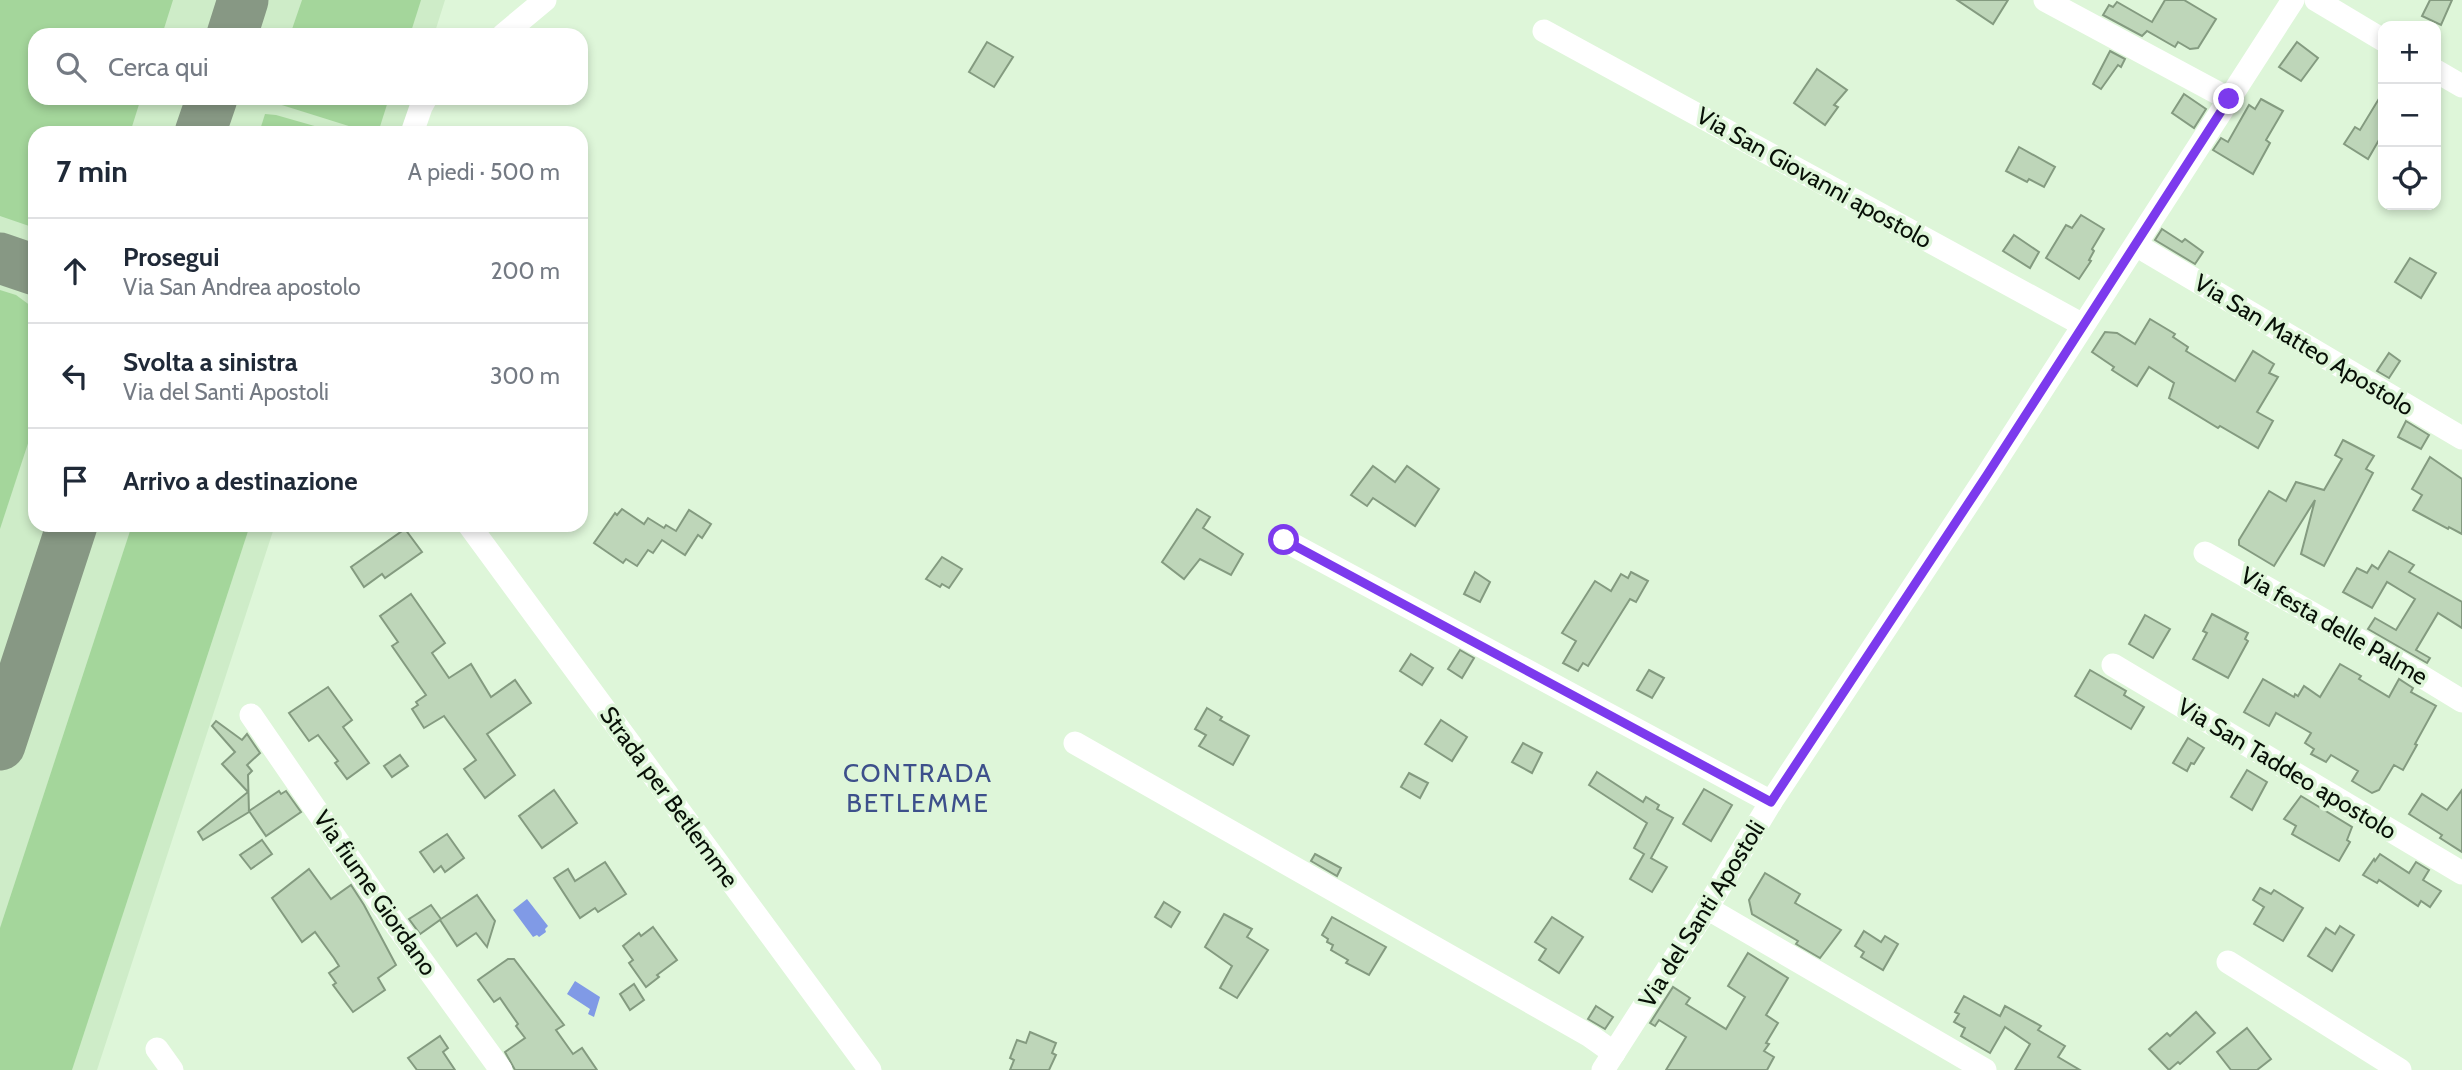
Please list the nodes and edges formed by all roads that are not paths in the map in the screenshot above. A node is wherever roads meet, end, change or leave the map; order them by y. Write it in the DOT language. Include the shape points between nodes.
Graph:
graph roads {
  1 [pos="545,0"];
  2 [pos="2045,0"];
  3 [pos="2293,0"];
  4 [pos="2316,0"];
  5 [pos="511,28"];
  6 [pos="1544,31"];
  7 [pos="2378,37"];
  8 [pos="2441,74"];
  9 [pos="2462,86"];
  10 [pos="2229,99"];
  11 [pos="422,105"];
  12 [pos="414,126"];
  13 [pos="2146,251"];
  14 [pos="2083,326"];
  15 [pos="2462,438"];
  16 [pos="474,532"];
  17 [pos="1284,540"];
  18 [pos="2205,553"];
  19 [pos="2113,665"];
  20 [pos="2462,701"];
  21 [pos="251,715"];
  22 [pos="1075,743"];
  23 [pos="1771,802"];
  24 [pos="2462,873"];
  25 [pos="1707,908"];
  26 [pos="2228,962"];
  27 [pos="157,1049"];
  28 [pos="1608,1062"];
  29 [pos="172,1070"];
  30 [pos="500,1070"];
  31 [pos="870,1070"];
  32 [pos="1985,1070"];
  33 [pos="2400,1070"];
  1 -- 5 [label="street"];
  2 -- 10 [label="street"];
  3 -- 10 [label="street, Via del Santi Apostoli"];
  4 -- 7 [label="street"];
  6 -- 14 [label="street, Via San Giovanni apostolo"];
  8 -- 9 [label="street"];
  10 -- 14 [label="street, Via del Santi Apostoli"];
  11 -- 12 [label="street"];
  13 -- 15 [label="street, Via San Matteo Apostolo"];
  14 -- 23 [label="street, Via del Santi Apostoli"];
  16 -- 31 [label="street, Strada per Betlemme"];
  17 -- 23 [label="street"];
  18 -- 20 [label="street, Via festa delle Palme"];
  19 -- 24 [label="street, Via San Taddeo apostolo"];
  21 -- 30 [label="street, Via fiume Giordano"];
  22 -- 28 [label="street, Via del Santi Apostoli" via="1590,1036"];
  23 -- 25 [label="street, Via del Santi Apostoli"];
  25 -- 28 [label="street, Via del Santi Apostoli"];
  25 -- 32 [label="street"];
  26 -- 33 [label="street"];
  27 -- 29 [label="street"];
}
